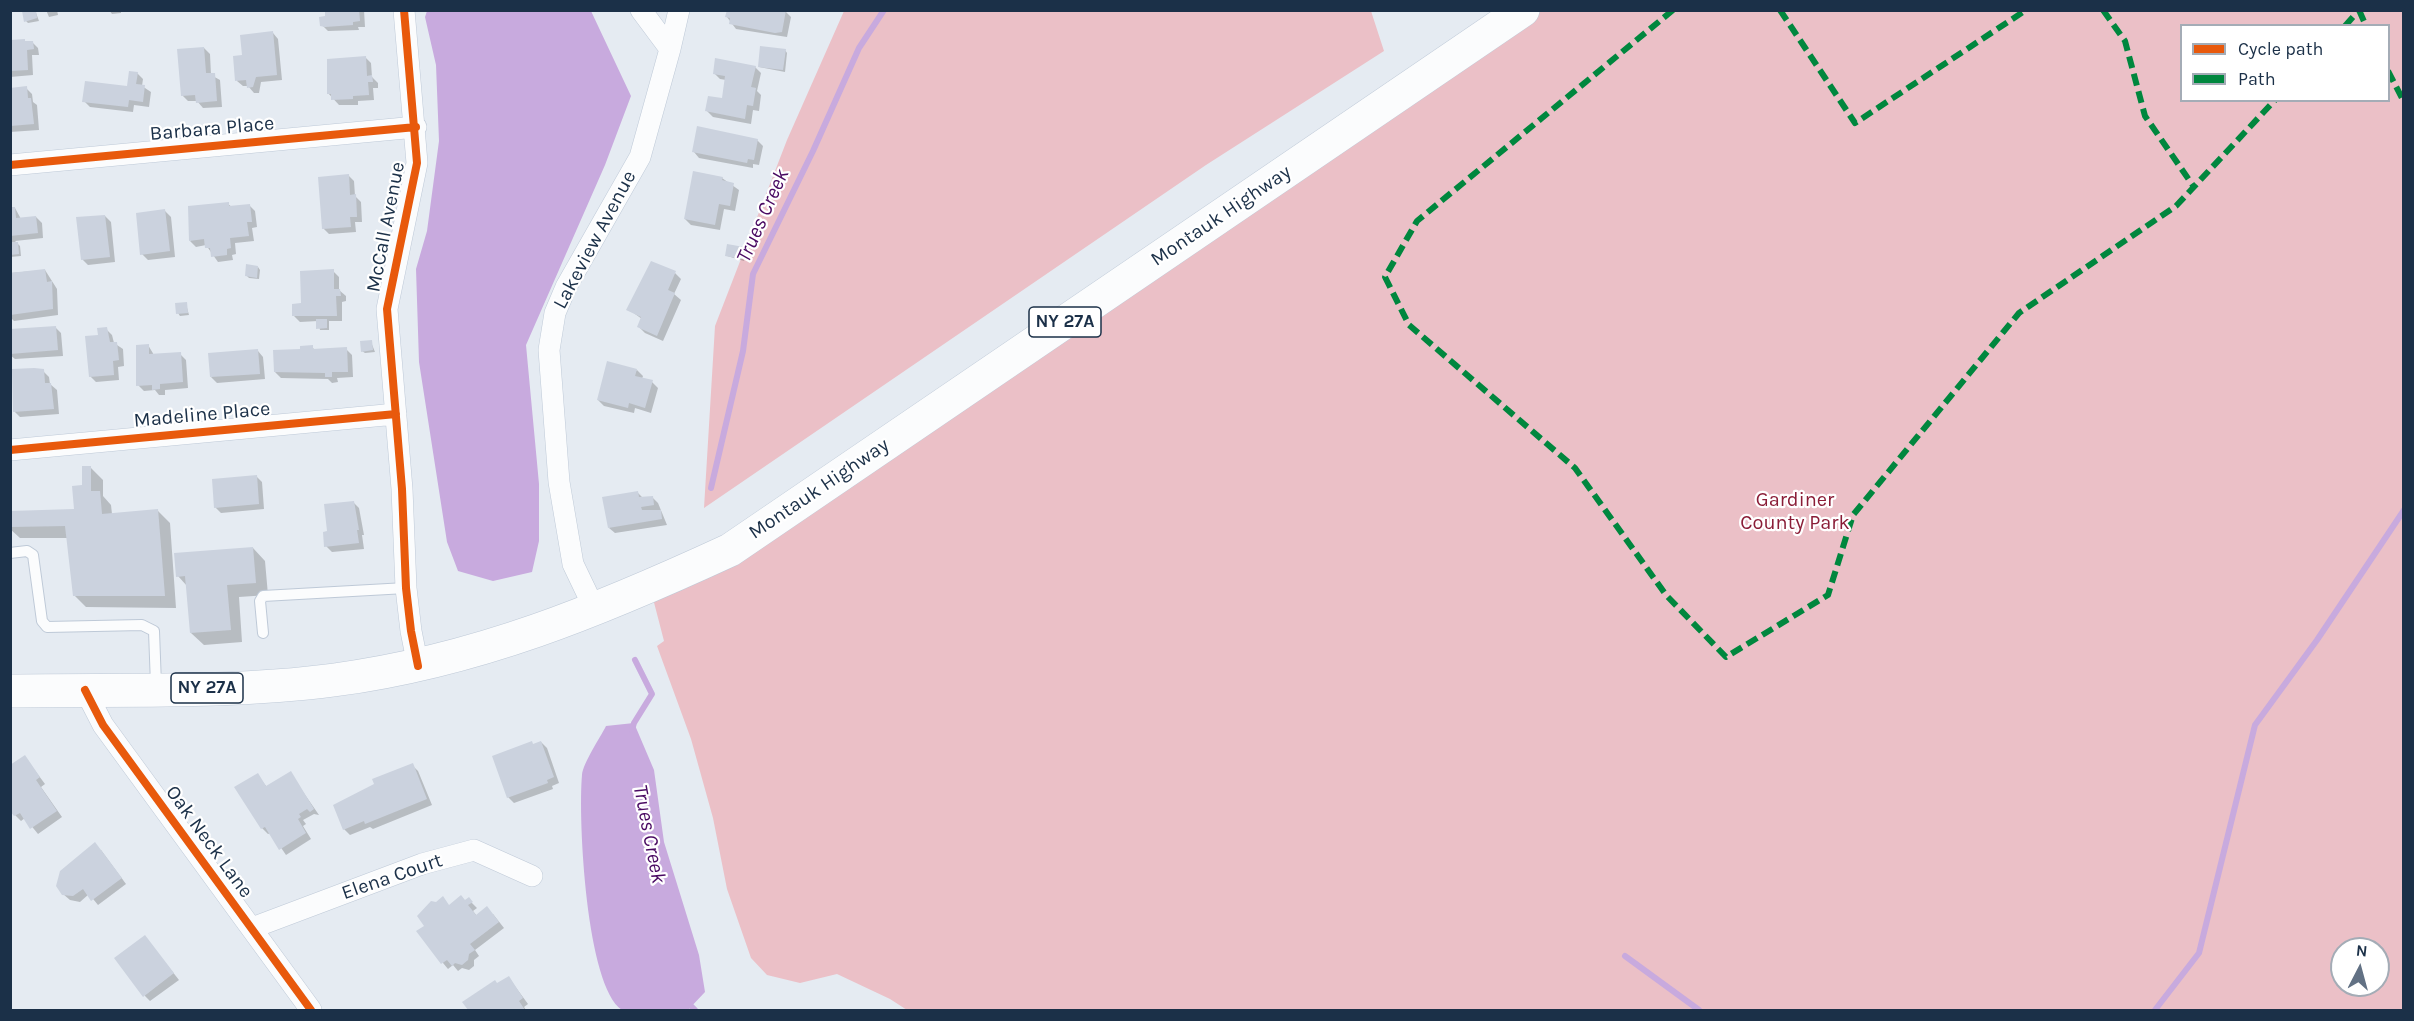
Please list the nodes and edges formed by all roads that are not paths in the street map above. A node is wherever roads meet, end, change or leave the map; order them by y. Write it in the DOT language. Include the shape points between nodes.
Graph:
graph roads {
  1 [pos="404,10"];
  2 [pos="641,10"];
  3 [pos="679,10"];
  4 [pos="1523,10"];
  5 [pos="670,49"];
  6 [pos="416,127"];
  7 [pos="10,165"];
  8 [pos="396,414"];
  9 [pos="10,450"];
  10 [pos="10,553"];
  11 [pos="406,588"];
  12 [pos="595,610"];
  13 [pos="263,633"];
  14 [pos="418,666"];
  15 [pos="156,689"];
  16 [pos="85,690"];
  17 [pos="10,691"];
  18 [pos="532,876"];
  19 [pos="252,927"];
  20 [pos="312,1011"];
  1 -- 6 [label="street, McCall Avenue"];
  2 -- 5 [label="street"];
  3 -- 5 [label="street, Lakeview Avenue"];
  4 -- 12 [label="main road, Montauk Highway / NY 27A" via="730,550"];
  5 -- 12 [label="street, Lakeview Avenue" via="640,157 566,287 555,314 549,350 559,482 573,564"];
  6 -- 7 [label="street, Barbara Place"];
  6 -- 8 [label="street, McCall Avenue" via="417,163 387,309"];
  8 -- 9 [label="street, Madeline Place"];
  8 -- 11 [label="street, McCall Avenue"];
  10 -- 15 [label="lane" via="27,551 33,555 42,621 47,627 142,625 154,631"];
  11 -- 13 [label="lane" via="263,596"];
  11 -- 14 [label="street, McCall Avenue"];
  12 -- 14 [label="main road, Montauk Highway / NY 27A" via="522,638"];
  14 -- 15 [label="main road, Montauk Highway / NY 27A" via="300,684"];
  15 -- 16 [label="main road, Montauk Highway / NY 27A"];
  16 -- 17 [label="main road, Montauk Highway / NY 27A"];
  16 -- 19 [label="street, Oak Neck Lane" via="97,716"];
  18 -- 19 [label="street, Elena Court" via="474,850 422,864"];
  19 -- 20 [label="street, Oak Neck Lane"];
}
